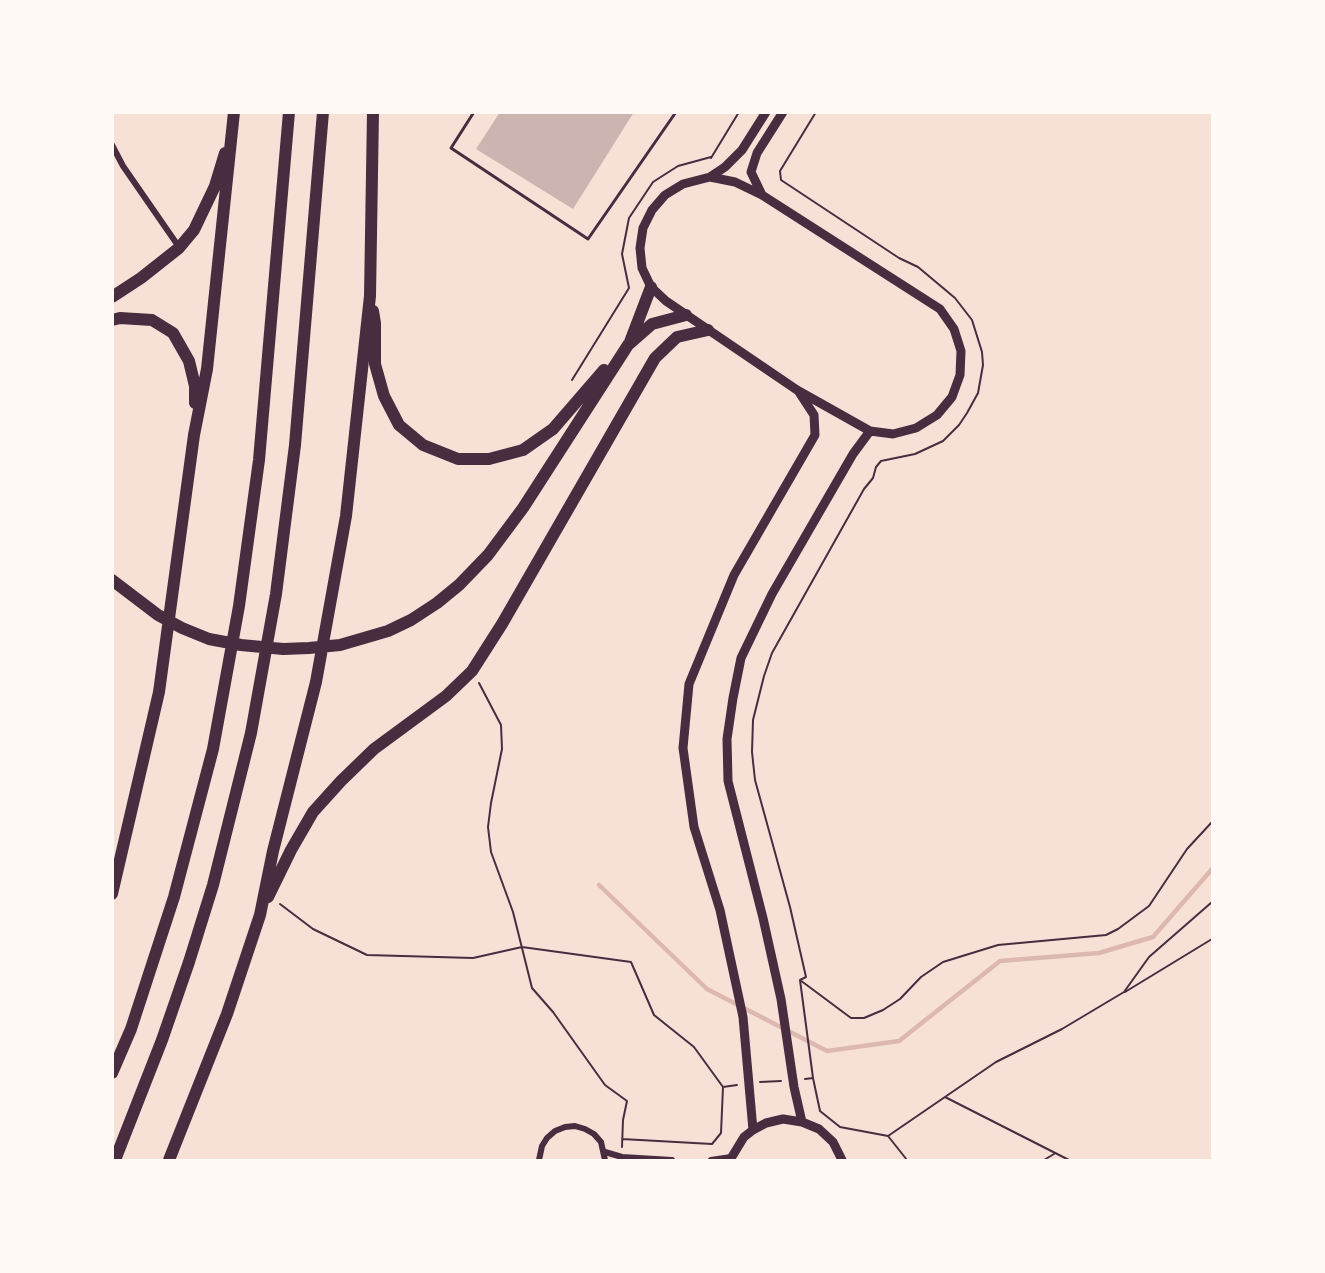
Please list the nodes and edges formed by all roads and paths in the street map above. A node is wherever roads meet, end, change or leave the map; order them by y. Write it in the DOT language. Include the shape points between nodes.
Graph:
graph roads {
  1 [pos="234,112"];
  2 [pos="289,112"];
  3 [pos="323,112"];
  4 [pos="373,112"];
  5 [pos="474,112"];
  6 [pos="676,112"];
  7 [pos="740,112"];
  8 [pos="766,112"];
  9 [pos="783,112"];
  10 [pos="816,112"];
  11 [pos="231,135"];
  12 [pos="112,145"];
  13 [pos="710,177"];
  14 [pos="762,195"];
  15 [pos="179,248"];
  16 [pos="651,287"];
  17 [pos="370,296"];
  18 [pos="112,297"];
  19 [pos="687,315"];
  20 [pos="112,320"];
  21 [pos="708,330"];
  22 [pos="626,349"];
  23 [pos="797,390"];
  24 [pos="870,431"];
  25 [pos="194,435"];
  26 [pos="112,580"];
  27 [pos="472,670"];
  28 [pos="138,791"];
  29 [pos="1212,822"];
  30 [pos="112,863"];
  31 [pos="112,894"];
  32 [pos="277,901"];
  33 [pos="1212,902"];
  34 [pos="260,915"];
  35 [pos="1212,939"];
  36 [pos="522,947"];
  37 [pos="800,980"];
  38 [pos="1124,992"];
  39 [pos="112,1073"];
  40 [pos="813,1078"];
  41 [pos="794,1080"];
  42 [pos="749,1083"];
  43 [pos="723,1087"];
  44 [pos="945,1097"];
  45 [pos="802,1122"];
  46 [pos="753,1130"];
  47 [pos="888,1136"];
  48 [pos="622,1139"];
  49 [pos="605,1152"];
  50 [pos="1055,1153"];
  51 [pos="622,1157"];
  52 [pos="731,1159"];
  53 [pos="114,1161"];
  54 [pos="169,1161"];
  55 [pos="539,1161"];
  56 [pos="606,1161"];
  57 [pos="672,1161"];
  58 [pos="711,1161"];
  59 [pos="842,1161"];
  60 [pos="907,1161"];
  61 [pos="1044,1161"];
  62 [pos="1069,1161"];
  1 -- 11 [label="highway"];
  2 -- 39 [label="highway" via="259,460 239,606 213,749 174,897 131,1029"];
  3 -- 53 [label="highway" via="295,445 276,594 251,734 189,962"];
  4 -- 17 [label="highway"];
  5 -- 6 [label="lane" via="451,148 588,239"];
  7 -- 13 [label="path" via="711,157"];
  8 -- 13 [label="main road" via="742,150"];
  9 -- 14 [label="main road" via="757,153 752,172"];
  10 -- 37 [label="path" via="780,171 781,180 918,267 955,298 972,320 983,365 978,393 967,414 943,441 915,454 881,461 876,467 772,653 764,676 753,720 755,780 806,977"];
  11 -- 15 [label="highway" via="206,209"];
  11 -- 25 [label="highway" via="207,369"];
  12 -- 15 [label="street"];
  13 -- 14 [label="main road" via="735,182"];
  13 -- 16 [label="main road" via="683,184 651,210 640,248 642,268"];
  14 -- 24 [label="main road" via="940,309 954,328 961,351 960,375 952,397 937,416 916,428 893,434"];
  15 -- 18 [label="highway"];
  16 -- 19 [label="main road"];
  16 -- 22 [label="highway"];
  17 -- 22 [label="highway" via="375,323 375,364 384,396 399,425 423,445 458,459 489,459 523,450 553,429"];
  17 -- 34 [label="highway" via="346,516 316,682"];
  19 -- 21 [label="main road"];
  19 -- 22 [label="highway" via="652,324"];
  20 -- 25 [label="highway" via="152,320 173,333 189,361 195,386"];
  21 -- 23 [label="main road"];
  21 -- 27 [label="highway" via="677,337 655,358"];
  22 -- 26 [label="highway" via="488,555 459,585 411,620 380,634 340,645 284,649 209,639 158,615"];
  23 -- 24 [label="main road"];
  23 -- 42 [label="main road" via="814,415 815,435 734,575 689,684 683,748 694,827 720,910 738,995"];
  24 -- 41 [label="main road" via="772,594 741,658 727,739 728,782 763,918"];
  25 -- 28 [label="highway" via="159,692"];
  27 -- 34 [label="highway" via="446,696 374,749 313,812"];
  27 -- 36 [label="path" via="501,725 502,749 488,827"];
  28 -- 30 [label="highway"];
  28 -- 31 [label="highway"];
  29 -- 37 [label="path" via="1187,849 1149,906 1106,935 998,945 943,962 900,999 864,1018 851,1018"];
  32 -- 36 [label="path" via="313,929 367,955 473,958"];
  33 -- 38 [label="path" via="1149,957"];
  34 -- 54 [label="highway" via="227,1014"];
  35 -- 38 [label="path"];
  36 -- 43 [label="path" via="631,962 654,1015 694,1047"];
  36 -- 48 [label="path" via="532,988 605,1085 627,1101"];
  37 -- 40 [label="path"];
  38 -- 44 [label="path" via="996,1062"];
  40 -- 41 [label="path"];
  40 -- 47 [label="path" via="820,1111 840,1127"];
  41 -- 42 [label="path"];
  41 -- 45 [label="main road"];
  42 -- 43 [label="path"];
  42 -- 46 [label="main road"];
  43 -- 48 [label="path" via="722,1133 712,1144"];
  44 -- 47 [label="path"];
  44 -- 50 [label="path"];
  45 -- 46 [label="main road" via="783,1119"];
  45 -- 59 [label="main road" via="819,1129 833,1142"];
  46 -- 52 [label="main road"];
  47 -- 60 [label="path"];
  48 -- 51 [label="path"];
  49 -- 51 [label="street"];
  49 -- 55 [label="street" via="594,1134 575,1126 565,1127 547,1138"];
  49 -- 56 [label="street"];
  50 -- 61 [label="path"];
  50 -- 62 [label="path"];
  51 -- 57 [label="street"];
  52 -- 58 [label="street"];
}
